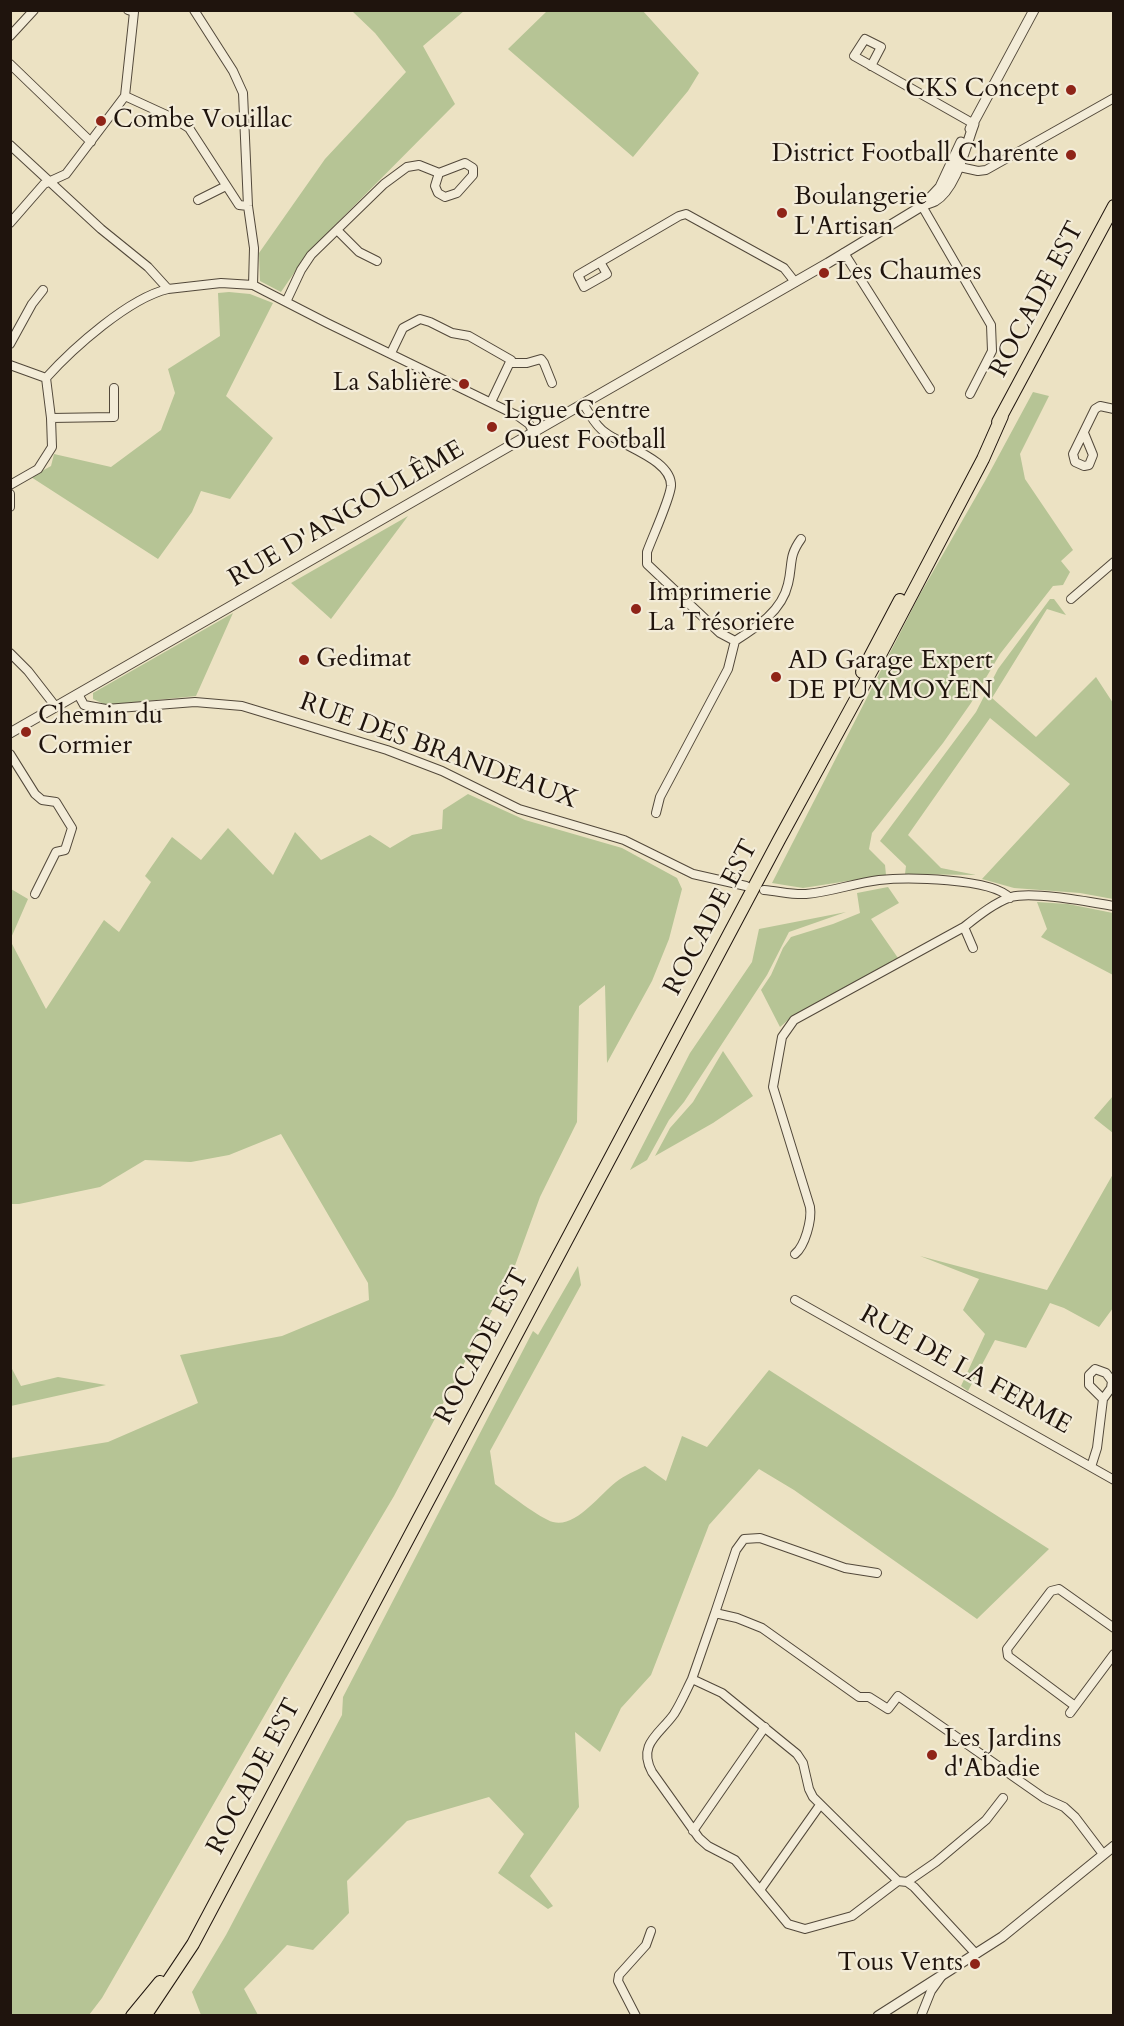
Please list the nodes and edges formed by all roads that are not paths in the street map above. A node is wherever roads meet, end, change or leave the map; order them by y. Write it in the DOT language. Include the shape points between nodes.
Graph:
graph roads {
  1 [pos="34,10"];
  2 [pos="194,10"];
  3 [pos="1034,10"];
  4 [pos="132,11"];
  5 [pos="10,36"];
  6 [pos="10,64"];
  7 [pos="871,66"];
  8 [pos="125,96"];
  9 [pos="1113,98"];
  10 [pos="974,124"];
  11 [pos="91,142"];
  12 [pos="10,145"];
  13 [pos="954,166"];
  14 [pos="440,173"];
  15 [pos="50,182"];
  16 [pos="226,186"];
  17 [pos="198,200"];
  18 [pos="248,206"];
  19 [pos="922,206"];
  20 [pos="1113,206"];
  21 [pos="10,223"];
  22 [pos="338,231"];
  23 [pos="844,253"];
  24 [pos="377,261"];
  25 [pos="600,262"];
  26 [pos="795,282"];
  27 [pos="253,285"];
  28 [pos="168,289"];
  29 [pos="43,290"];
  30 [pos="286,302"];
  31 [pos="10,344"];
  32 [pos="391,353"];
  33 [pos="511,363"];
  34 [pos="10,365"];
  35 [pos="46,378"];
  36 [pos="552,383"];
  37 [pos="114,387"];
  38 [pos="930,389"];
  39 [pos="970,394"];
  40 [pos="491,402"];
  41 [pos="583,403"];
  42 [pos="1113,409"];
  43 [pos="51,418"];
  44 [pos="533,431"];
  45 [pos="1084,433"];
  46 [pos="10,485"];
  47 [pos="10,494"];
  48 [pos="10,507"];
  49 [pos="801,539"];
  50 [pos="1113,562"];
  51 [pos="1071,599"];
  52 [pos="735,641"];
  53 [pos="10,653"];
  54 [pos="78,694"];
  55 [pos="56,707"];
  56 [pos="10,734"];
  57 [pos="10,754"];
  58 [pos="656,813"];
  59 [pos="746,886"];
  60 [pos="764,890"];
  61 [pos="35,894"];
  62 [pos="1010,898"];
  63 [pos="1113,906"];
  64 [pos="964,927"];
  65 [pos="973,948"];
  66 [pos="795,1254"];
  67 [pos="795,1300"];
  68 [pos="1103,1399"];
  69 [pos="1091,1467"];
  70 [pos="1113,1480"];
  71 [pos="877,1573"];
  72 [pos="715,1613"];
  73 [pos="1113,1628"];
  74 [pos="1113,1654"];
  75 [pos="693,1679"];
  76 [pos="1075,1706"];
  77 [pos="1070,1713"];
  78 [pos="765,1727"];
  79 [pos="1003,1798"];
  80 [pos="819,1805"];
  81 [pos="693,1831"];
  82 [pos="1113,1846"];
  83 [pos="1103,1854"];
  84 [pos="902,1881"];
  85 [pos="760,1890"];
  86 [pos="204,1921"];
  87 [pos="651,1931"];
  88 [pos="976,1954"];
  89 [pos="942,1976"];
  90 [pos="906,1998"];
  91 [pos="132,2016"];
  92 [pos="145,2016"];
  93 [pos="636,2016"];
  94 [pos="878,2016"];
  95 [pos="883,2016"];
  96 [pos="921,2016"];
  1 -- 5 [label="street"];
  2 -- 18 [label="street" via="243,93"];
  3 -- 10 [label="street, RUE D'ANGOULÊME"];
  4 -- 8 [label="street"];
  6 -- 11 [label="street"];
  7 -- 7 [label="street" via="881,47 865,39 854,56"];
  7 -- 10 [label="street"];
  8 -- 11 [label="street"];
  8 -- 16 [label="street" via="189,128"];
  9 -- 13 [label="street" via="986,170"];
  10 -- 13 [label="street, RUE D'ANGOULÊME"];
  11 -- 15 [label="street" via="66,174"];
  12 -- 15 [label="street"];
  13 -- 19 [label="street, RUE D'ANGOULÊME" via="945,192"];
  14 -- 14 [label="street" via="465,163 473,168 473,175 457,193 445,197 435,186"];
  14 -- 22 [label="street" via="419,165 407,167 384,184"];
  15 -- 21 [label="street"];
  15 -- 28 [label="street"];
  16 -- 17 [label="street"];
  16 -- 18 [label="street" via="239,205"];
  18 -- 27 [label="street" via="254,248"];
  19 -- 23 [label="street, RUE D'ANGOULÊME"];
  19 -- 39 [label="street" via="991,325 992,351"];
  20 -- 86 [label="main road, ROCADE EST" via="876,644 802,796"];
  22 -- 24 [label="street" via="359,252"];
  22 -- 30 [label="street" via="306,262"];
  23 -- 26 [label="street, RUE D'ANGOULÊME"];
  23 -- 38 [label="street"];
  25 -- 26 [label="street" via="686,214 784,268"];
  26 -- 41 [label="street, RUE D'ANGOULÊME"];
  27 -- 28 [label="street" via="221,283"];
  27 -- 30 [label="street"];
  28 -- 35 [label="street" via="156,291 112,319"];
  29 -- 31 [label="street"];
  30 -- 32 [label="street"];
  32 -- 33 [label="street" via="405,326 424,320 469,336 507,356"];
  32 -- 40 [label="street"];
  33 -- 36 [label="street" via="541,359"];
  33 -- 40 [label="street"];
  34 -- 35 [label="street"];
  35 -- 43 [label="street"];
  37 -- 43 [label="street" via="114,417"];
  40 -- 44 [label="street" via="518,416"];
  41 -- 44 [label="street, RUE D'ANGOULÊME"];
  41 -- 52 [label="street" via="600,428 663,466 670,475 671,488 647,552 647,564 720,633"];
  42 -- 45 [label="street" via="1100,406 1095,410"];
  43 -- 46 [label="street" via="52,447 38,469"];
  44 -- 54 [label="street, RUE D'ANGOULÊME"];
  47 -- 48 [label="street"];
  49 -- 52 [label="street" via="793,551 784,596 774,612"];
  50 -- 51 [label="street"];
  52 -- 58 [label="street" via="728,669 660,797"];
  53 -- 55 [label="street"];
  54 -- 55 [label="street, RUE D'ANGOULÊME"];
  54 -- 59 [label="street, RUE DES BRANDEAUX" via="84,705 106,709 195,702 253,709 406,756 519,808 624,840 693,874"];
  55 -- 56 [label="street, RUE D'ANGOULÊME"];
  57 -- 61 [label="street" via="35,794 42,800 56,802 72,828 65,850 56,852"];
  60 -- 62 [label="street" via="802,894 879,880 909,879 980,883"];
  62 -- 63 [label="street" via="1020,895 1080,899"];
  62 -- 64 [label="street"];
  64 -- 65 [label="street"];
  64 -- 66 [label="street" via="794,1020 782,1037 773,1087 811,1215"];
  67 -- 69 [label="street, RUE DE LA FERME"];
  68 -- 69 [label="street"];
  69 -- 70 [label="street, RUE DE LA FERME"];
  71 -- 72 [label="street" via="844,1568 760,1538 744,1539 736,1550"];
  72 -- 75 [label="street"];
  72 -- 83 [label="street" via="762,1628 859,1697 869,1697 888,1709 898,1696 1044,1798 1064,1807"];
  73 -- 76 [label="street" via="1059,1589 1051,1591 1007,1649 1008,1656"];
  74 -- 76 [label="street"];
  75 -- 78 [label="street" via="722,1693"];
  75 -- 81 [label="street" via="673,1715 653,1737 647,1755 652,1772"];
  76 -- 77 [label="street"];
  78 -- 80 [label="street" via="797,1754"];
  78 -- 81 [label="street"];
  79 -- 84 [label="street" via="986,1820 936,1862"];
  80 -- 84 [label="street"];
  80 -- 85 [label="street"];
  81 -- 85 [label="street" via="708,1846 735,1860"];
  82 -- 83 [label="street"];
  83 -- 88 [label="street" via="1021,1923"];
  84 -- 85 [label="street" via="852,1916 805,1929 788,1924"];
  84 -- 88 [label="street"];
  86 -- 91 [label="main road"];
  86 -- 92 [label="main road"];
  87 -- 93 [label="street" via="646,1946 619,1975 618,1981"];
  88 -- 89 [label="street"];
  89 -- 90 [label="street"];
  89 -- 96 [label="street"];
  90 -- 94 [label="street"];
  90 -- 95 [label="street"];
}
